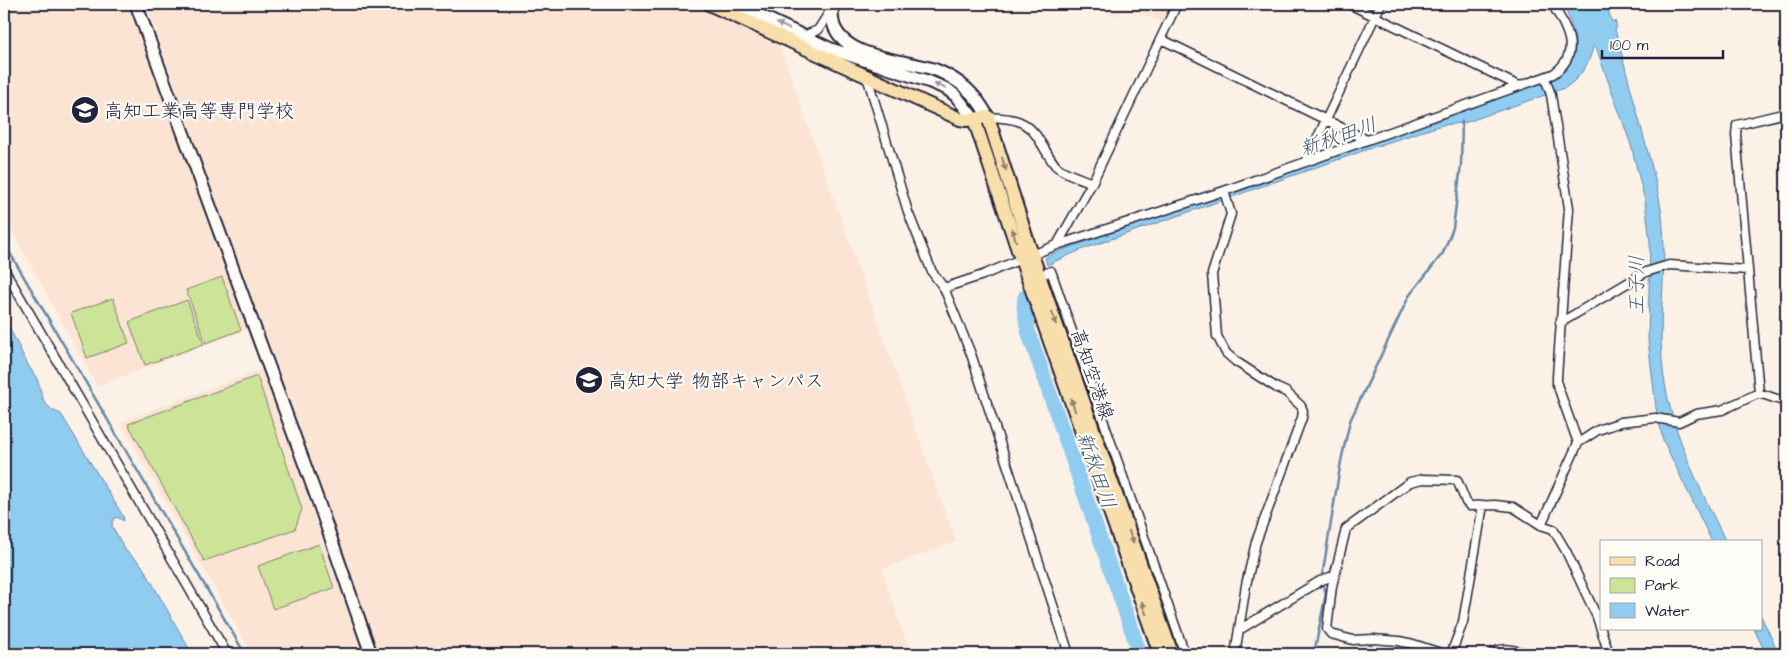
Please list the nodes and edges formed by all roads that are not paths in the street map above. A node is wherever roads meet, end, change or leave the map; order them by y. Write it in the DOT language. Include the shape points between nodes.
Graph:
graph roads {
  1 [pos="136,4"];
  2 [pos="710,4"];
  3 [pos="736,4"];
  4 [pos="1177,4"];
  5 [pos="1349,4"];
  6 [pos="1381,4"];
  7 [pos="833,6"];
  8 [pos="1555,6"];
  9 [pos="1375,16"];
  10 [pos="803,36"];
  11 [pos="1161,39"];
  12 [pos="864,74"];
  13 [pos="1545,79"];
  14 [pos="1519,86"];
  15 [pos="1786,113"];
  16 [pos="988,118"];
  17 [pos="974,119"];
  18 [pos="1326,119"];
  19 [pos="1367,140"];
  20 [pos="1306,162"];
  21 [pos="1092,183"];
  22 [pos="1224,191"];
  23 [pos="1057,245"];
  24 [pos="1027,257"];
  25 [pos="4,270"];
  26 [pos="1748,270"];
  27 [pos="1039,276"];
  28 [pos="944,288"];
  29 [pos="1560,323"];
  30 [pos="1759,394"];
  31 [pos="1786,400"];
  32 [pos="1578,442"];
  33 [pos="1483,505"];
  34 [pos="1541,525"];
  35 [pos="1335,575"];
  36 [pos="1600,626"];
  37 [pos="1239,630"];
  38 [pos="1601,630"];
  39 [pos="1068,653"];
  40 [pos="227,654"];
  41 [pos="371,654"];
  42 [pos="1060,654"];
  43 [pos="1160,654"];
  44 [pos="1172,654"];
  45 [pos="1185,654"];
  46 [pos="1235,654"];
  47 [pos="1444,654"];
  48 [pos="1451,654"];
  49 [pos="1492,654"];
  50 [pos="1528,654"];
  51 [pos="1609,654"];
  1 -- 41 [label="street"];
  2 -- 12 [label="main road"];
  10 -- 3 [label="street, one-way"];
  4 -- 11 [label="street"];
  5 -- 9 [label="street"];
  6 -- 9 [label="street"];
  7 -- 10 [label="street" via="818,30"];
  7 -- 16 [label="street" via="837,33 848,44 876,56 936,70 955,80 974,95"];
  8 -- 13 [label="street" via="1569,38 1570,53 1564,66"];
  9 -- 14 [label="street"];
  9 -- 18 [label="street"];
  17 -- 10 [label="street, one-way" via="947,90"];
  11 -- 18 [label="street"];
  11 -- 21 [label="street"];
  12 -- 17 [label="main road" via="960,119"];
  12 -- 28 [label="street" via="908,212 932,272"];
  13 -- 14 [label="street"];
  13 -- 29 [label="street" via="1569,208"];
  14 -- 19 [label="street"];
  15 -- 26 [label="street" via="1737,125"];
  16 -- 17 [label="main road"];
  16 -- 21 [label="street" via="1011,119 1026,124 1058,167"];
  16 -- 24 [label="main road, 高知空港線, one-way"];
  24 -- 17 [label="main road, 高知空港線, one-way"];
  18 -- 19 [label="street"];
  18 -- 20 [label="street"];
  19 -- 20 [label="street"];
  20 -- 22 [label="street"];
  21 -- 23 [label="street"];
  22 -- 23 [label="street"];
  22 -- 37 [label="street" via="1231,214 1212,274 1217,336 1226,353 1255,375 1286,392 1303,411 1256,542"];
  23 -- 24 [label="street"];
  24 -- 27 [label="main road, 高知空港線"];
  24 -- 28 [label="street"];
  43 -- 24 [label="main road, 高知空港線, one-way"];
  25 -- 40 [label="street"];
  26 -- 29 [label="street" via="1669,265 1646,272"];
  26 -- 30 [label="street"];
  27 -- 44 [label="main road, 高知空港線, one-way"];
  27 -- 45 [label="street" via="1051,271"];
  28 -- 39 [label="street" via="971,354"];
  29 -- 32 [label="street" via="1557,384"];
  30 -- 31 [label="street"];
  30 -- 32 [label="street" via="1722,410 1696,414 1679,422 1655,418 1621,422"];
  32 -- 34 [label="street"];
  33 -- 34 [label="street" via="1513,506"];
  33 -- 35 [label="street" via="1470,506 1457,480 1410,482 1346,529"];
  33 -- 48 [label="street" via="1463,622"];
  34 -- 36 [label="street" via="1552,529 1566,552"];
  35 -- 37 [label="street"];
  35 -- 47 [label="street" via="1327,629 1331,634 1353,640 1406,642"];
  37 -- 46 [label="street"];
  38 -- 51 [label="street"];
  39 -- 42 [label="street"];
  49 -- 50 [label="street" via="1505,649"];
}
